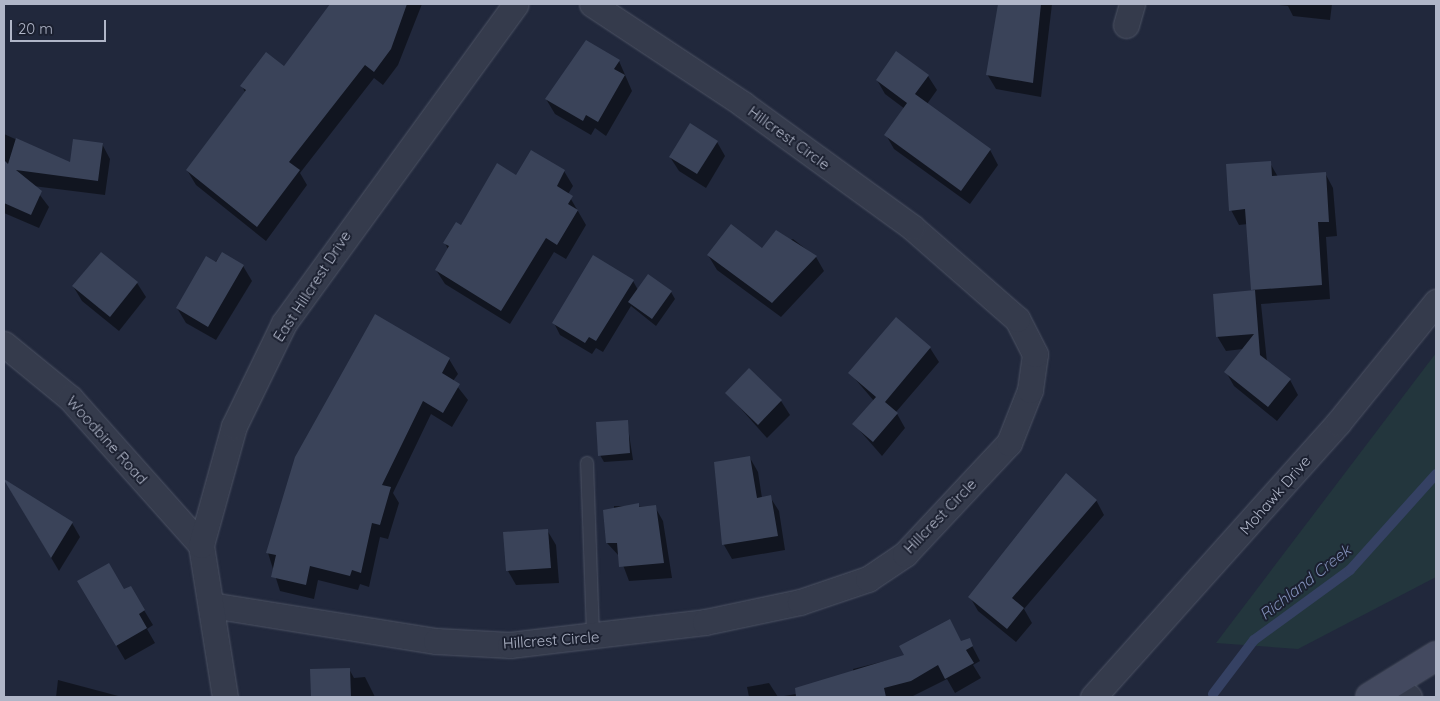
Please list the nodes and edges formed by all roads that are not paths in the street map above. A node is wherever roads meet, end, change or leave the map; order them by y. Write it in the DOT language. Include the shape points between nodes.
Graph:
graph roads {
  1 [pos="516,4"];
  2 [pos="592,4"];
  3 [pos="1436,302"];
  4 [pos="4,344"];
  5 [pos="587,464"];
  6 [pos="201,545"];
  7 [pos="211,605"];
  8 [pos="593,638"];
  9 [pos="1436,656"];
  10 [pos="1104,693"];
  11 [pos="1391,693"];
  12 [pos="225,697"];
  1 -- 6 [label="street, East Hillcrest Drive" via="284,323 234,426"];
  2 -- 8 [label="street, Hillcrest Circle" via="743,104 912,227 1017,319 1034,354 1030,390 1009,443 905,554 868,579 800,602 705,622"];
  3 -- 10 [label="street, Mohawk Drive" via="1338,423"];
  4 -- 6 [label="street, Woodbine Road" via="70,398"];
  5 -- 8 [label="lane"];
  6 -- 7 [label="street, East Hillcrest Drive"];
  7 -- 8 [label="street, Hillcrest Circle" via="436,641 510,644"];
  7 -- 12 [label="street, East Hillcrest Drive"];
  9 -- 11 [label="street"];
}
